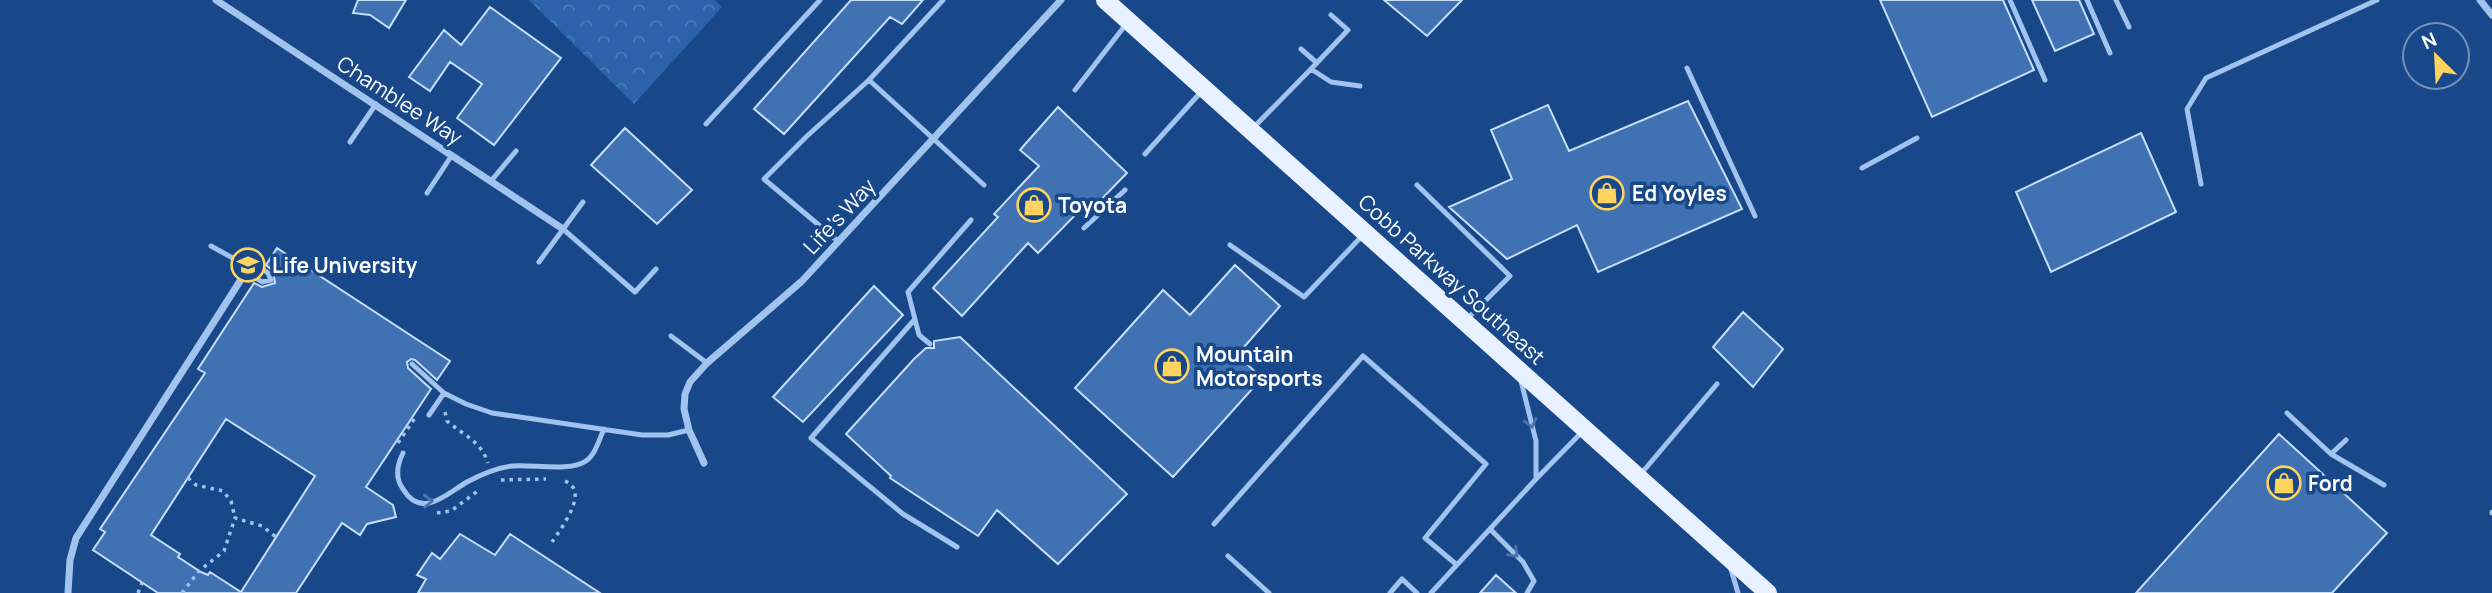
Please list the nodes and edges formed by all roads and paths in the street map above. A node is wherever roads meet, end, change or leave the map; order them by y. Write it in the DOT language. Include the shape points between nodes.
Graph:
graph roads {
  1 [pos="216,0"];
  2 [pos="820,0"];
  3 [pos="943,0"];
  4 [pos="1061,0"];
  5 [pos="1105,0"];
  6 [pos="2010,0"];
  7 [pos="2087,0"];
  8 [pos="2116,0"];
  9 [pos="2376,0"];
  10 [pos="2480,0"];
  11 [pos="1331,15"];
  12 [pos="2492,15"];
  13 [pos="1129,21"];
  14 [pos="2129,27"];
  15 [pos="1301,48"];
  16 [pos="2110,53"];
  17 [pos="1317,63"];
  18 [pos="1687,68"];
  19 [pos="1311,69"];
  20 [pos="869,80"];
  21 [pos="2045,80"];
  22 [pos="1360,86"];
  23 [pos="1204,88"];
  24 [pos="1075,90"];
  25 [pos="376,104"];
  26 [pos="706,124"];
  27 [pos="1251,130"];
  28 [pos="1917,138"];
  29 [pos="934,140"];
  30 [pos="350,142"];
  31 [pos="516,151"];
  32 [pos="452,155"];
  33 [pos="1145,155"];
  34 [pos="1862,168"];
  35 [pos="491,181"];
  36 [pos="2202,184"];
  37 [pos="984,185"];
  38 [pos="1416,185"];
  39 [pos="1125,190"];
  40 [pos="427,193"];
  41 [pos="583,202"];
  42 [pos="1755,216"];
  43 [pos="971,220"];
  44 [pos="1084,228"];
  45 [pos="563,229"];
  46 [pos="1366,232"];
  47 [pos="839,242"];
  48 [pos="1230,245"];
  49 [pos="211,246"];
  50 [pos="539,262"];
  51 [pos="248,267"];
  52 [pos="656,269"];
  53 [pos="915,319"];
  54 [pos="1465,322"];
  55 [pos="671,336"];
  56 [pos="930,344"];
  57 [pos="707,363"];
  58 [pos="412,364"];
  59 [pos="1517,368"];
  60 [pos="1717,384"];
  61 [pos="443,395"];
  62 [pos="2287,413"];
  63 [pos="429,415"];
  64 [pos="604,429"];
  65 [pos="1585,429"];
  66 [pos="689,430"];
  67 [pos="2346,440"];
  68 [pos="403,453"];
  69 [pos="2331,454"];
  70 [pos="704,463"];
  71 [pos="491,471"];
  72 [pos="1638,476"];
  73 [pos="188,478"];
  74 [pos="1536,479"];
  75 [pos="2384,485"];
  76 [pos="235,518"];
  77 [pos="1214,524"];
  78 [pos="1490,529"];
  79 [pos="276,537"];
  80 [pos="957,547"];
  81 [pos="1228,556"];
  82 [pos="1727,556"];
  83 [pos="1457,565"];
  84 [pos="142,583"];
  85 [pos="68,593"];
  86 [pos="138,593"];
  87 [pos="182,593"];
  88 [pos="1269,593"];
  89 [pos="1390,593"];
  90 [pos="1417,593"];
  91 [pos="1431,593"];
  92 [pos="1527,593"];
  93 [pos="1738,593"];
  94 [pos="1768,593"];
  1 -- 25 [label="street, Chamblee Way"];
  2 -- 26 [label="lane"];
  3 -- 20 [label="lane"];
  4 -- 29 [label="street, Life's Way"];
  5 -- 13 [label="main road, Cobb Parkway Southeast"];
  6 -- 21 [label="lane"];
  7 -- 16 [label="lane"];
  8 -- 14 [label="lane"];
  9 -- 36 [label="lane" via="2206,78 2187,109"];
  10 -- 12 [label="street"];
  11 -- 17 [label="lane" via="1348,30"];
  13 -- 23 [label="main road, Cobb Parkway Southeast"];
  13 -- 24 [label="lane"];
  15 -- 17 [label="lane"];
  17 -- 19 [label="lane"];
  18 -- 42 [label="lane"];
  19 -- 22 [label="lane" via="1331,82"];
  19 -- 27 [label="lane"];
  20 -- 29 [label="lane"];
  20 -- 47 [label="lane" via="764,179"];
  23 -- 27 [label="main road, Cobb Parkway Southeast"];
  23 -- 33 [label="lane"];
  25 -- 30 [label="lane"];
  25 -- 32 [label="street, Chamblee Way"];
  27 -- 46 [label="main road, Cobb Parkway Southeast"];
  28 -- 34 [label="lane"];
  29 -- 37 [label="lane"];
  29 -- 47 [label="street, Life's Way"];
  31 -- 35 [label="lane"];
  32 -- 35 [label="street, Chamblee Way"];
  32 -- 40 [label="lane"];
  35 -- 45 [label="street, Chamblee Way"];
  38 -- 54 [label="lane" via="1510,276"];
  39 -- 44 [label="lane"];
  41 -- 45 [label="lane"];
  43 -- 53 [label="lane" via="908,292"];
  45 -- 50 [label="lane"];
  45 -- 52 [label="lane" via="635,292"];
  46 -- 48 [label="lane" via="1304,298"];
  46 -- 54 [label="main road, Cobb Parkway Southeast"];
  47 -- 57 [label="street, Life's Way" via="802,281"];
  49 -- 51 [label="lane"];
  51 -- 85 [label="street" via="76,538"];
  53 -- 56 [label="lane" via="919,335"];
  53 -- 80 [label="lane" via="811,438 903,514"];
  54 -- 59 [label="main road, Cobb Parkway Southeast"];
  55 -- 57 [label="lane"];
  57 -- 66 [label="street, Life's Way" via="685,394"];
  58 -- 61 [label="lane"];
  59 -- 65 [label="main road, Cobb Parkway Southeast"];
  59 -- 74 [label="lane, one-way" via="1536,441"];
  60 -- 72 [label="lane"];
  61 -- 63 [label="lane"];
  61 -- 64 [label="lane" via="492,413"];
  61 -- 71 [label="path" via="447,421 481,447"];
  62 -- 69 [label="lane"];
  64 -- 66 [label="lane" via="642,435"];
  64 -- 71 [label="lane" via="584,463 508,466"];
  65 -- 72 [label="main road, Cobb Parkway Southeast"];
  65 -- 74 [label="lane"];
  66 -- 70 [label="street, Life's Way"];
  67 -- 69 [label="lane"];
  68 -- 71 [label="lane, one-way" via="398,466 400,484 420,502 438,501"];
  69 -- 75 [label="lane"];
  72 -- 82 [label="main road, Cobb Parkway Southeast"];
  73 -- 76 [label="path" via="196,485 223,491"];
  74 -- 78 [label="lane"];
  76 -- 79 [label="path" via="262,526"];
  76 -- 87 [label="path" via="224,551 199,571"];
  77 -- 83 [label="lane" via="1363,356 1486,464 1425,538"];
  78 -- 83 [label="lane"];
  78 -- 92 [label="lane, one-way" via="1523,562 1534,581"];
  81 -- 88 [label="lane"];
  82 -- 93 [label="lane"];
  82 -- 94 [label="main road, Cobb Parkway Southeast"];
  83 -- 91 [label="lane"];
  84 -- 86 [label="path"];
  89 -- 90 [label="lane" via="1402,579"];
}
